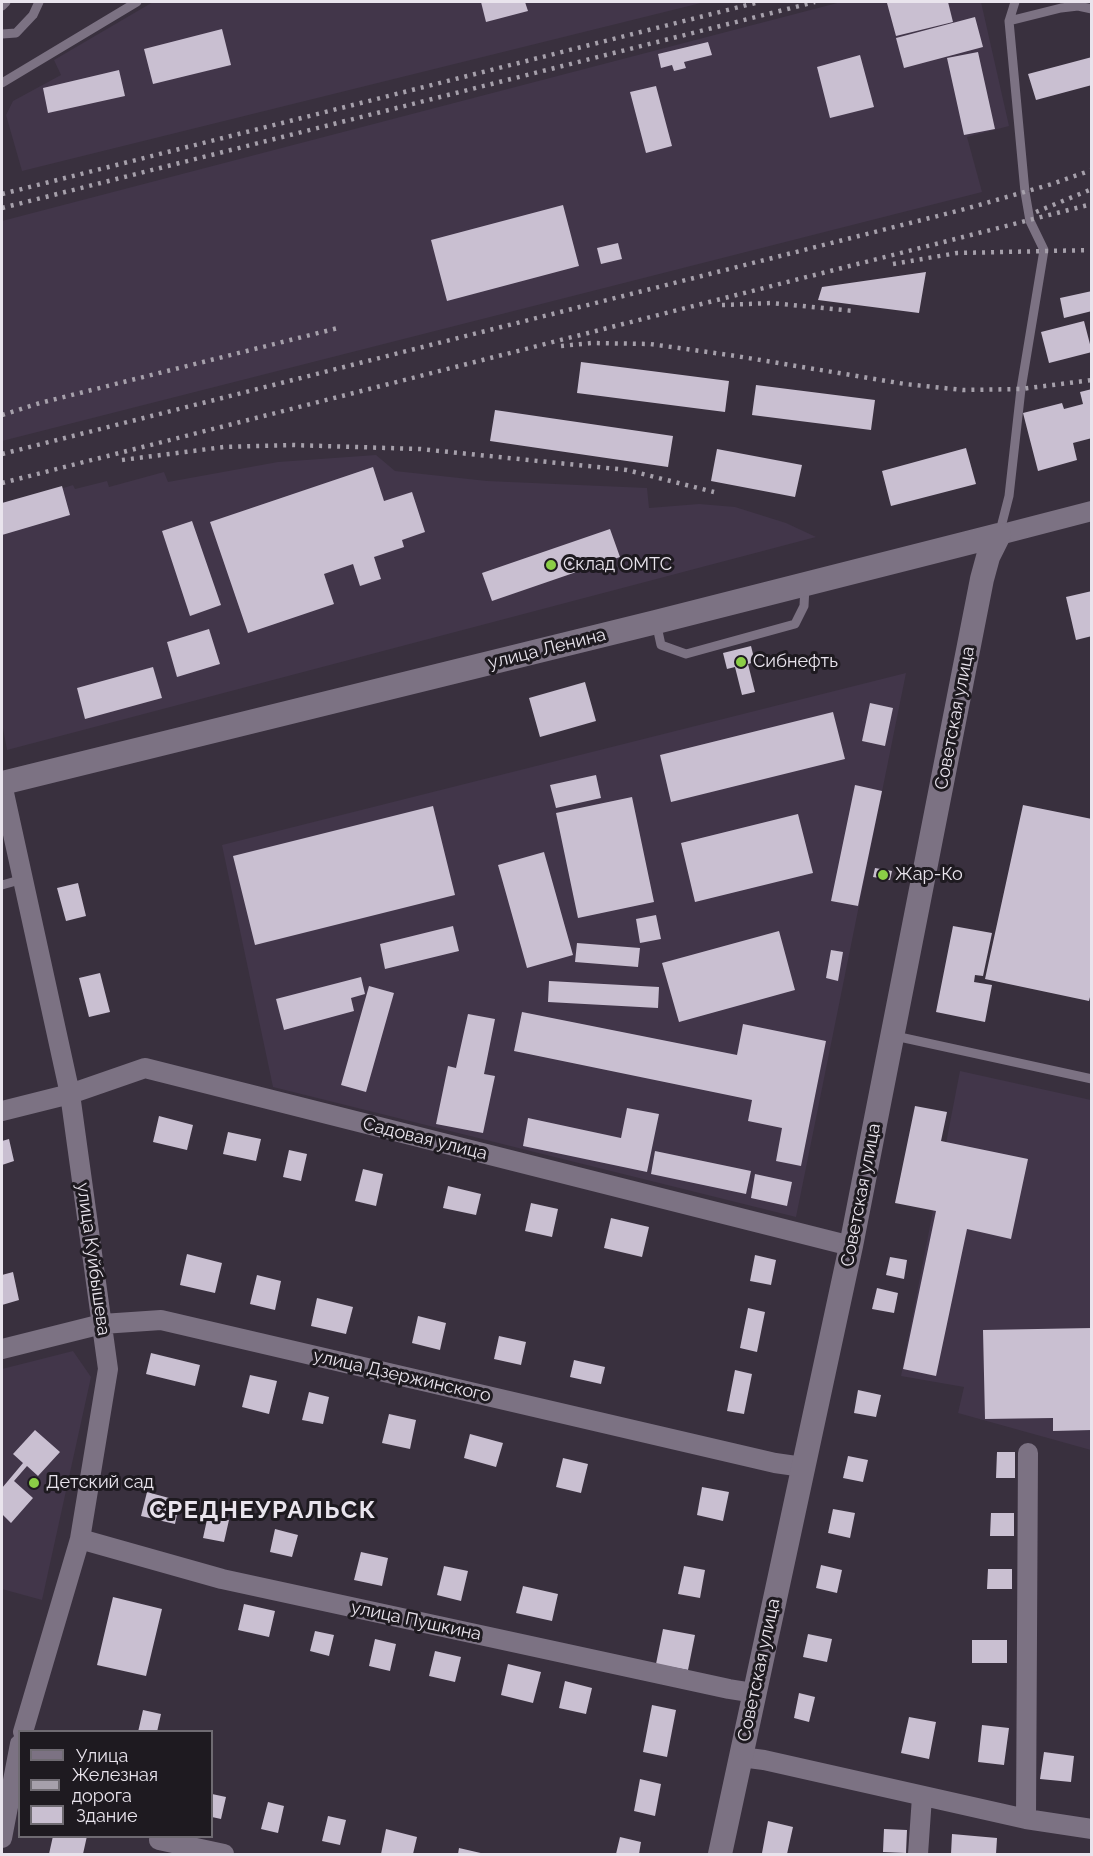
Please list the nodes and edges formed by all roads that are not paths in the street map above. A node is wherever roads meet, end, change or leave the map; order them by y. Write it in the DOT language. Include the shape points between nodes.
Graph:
graph roads {
  1 [pos="6,2"];
  2 [pos="39,2"];
  3 [pos="137,2"];
  4 [pos="1015,2"];
  5 [pos="2,6"];
  6 [pos="1092,9"];
  7 [pos="1010,21"];
  8 [pos="2,34"];
  9 [pos="2,83"];
  10 [pos="1092,511"];
  11 [pos="999,535"];
  12 [pos="806,583"];
  13 [pos="656,622"];
  14 [pos="2,783"];
  15 [pos="23,879"];
  16 [pos="2,885"];
  17 [pos="893,1035"];
  18 [pos="1092,1080"];
  19 [pos="70,1094"];
  20 [pos="2,1111"];
  21 [pos="851,1246"];
  22 [pos="102,1324"];
  23 [pos="2,1349"];
  24 [pos="1028,1453"];
  25 [pos="803,1467"];
  26 [pos="80,1539"];
  27 [pos="754,1693"];
  28 [pos="23,1730"];
  29 [pos="18,1754"];
  30 [pos="741,1757"];
  31 [pos="922,1797"];
  32 [pos="1026,1819"];
  33 [pos="1092,1829"];
  34 [pos="2,1838"];
  35 [pos="159,1840"];
  36 [pos="224,1854"];
  37 [pos="720,1854"];
  38 [pos="918,1854"];
  1 -- 5 [label="lane"];
  2 -- 8 [label="lane" via="16,33"];
  3 -- 9 [label="lane"];
  4 -- 7 [label="lane"];
  6 -- 7 [label="lane" via="1060,8"];
  7 -- 11 [label="lane" via="1025,192 1030,221 1044,250 1021,389 1009,496"];
  10 -- 11 [label="street, улица Ленина"];
  11 -- 12 [label="street, улица Ленина"];
  11 -- 17 [label="street, Советская улица" via="982,579"];
  12 -- 13 [label="street, улица Ленина"];
  12 -- 13 [label="lane" via="804,606 795,624 686,654 661,645"];
  13 -- 14 [label="street, улица Ленина"];
  14 -- 15 [label="street, улица Куйбышева"];
  15 -- 16 [label="lane"];
  15 -- 19 [label="street, улица Куйбышева"];
  17 -- 18 [label="lane"];
  17 -- 21 [label="street, Советская улица"];
  19 -- 20 [label="street, Садовая улица"];
  19 -- 21 [label="street, Садовая улица" via="145,1068"];
  19 -- 22 [label="street, улица Куйбышева"];
  21 -- 25 [label="street, Советская улица"];
  22 -- 23 [label="street, улица Дзержинского"];
  22 -- 25 [label="street, улица Дзержинского" via="161,1320"];
  22 -- 26 [label="street, улица Куйбышева" via="108,1369"];
  24 -- 32 [label="street"];
  25 -- 27 [label="street, Советская улица"];
  26 -- 27 [label="street, улица Пушкина" via="222,1579"];
  26 -- 28 [label="street, улица Куйбышева"];
  27 -- 30 [label="street, Советская улица"];
  29 -- 34 [label="street"];
  30 -- 31 [label="street"];
  30 -- 37 [label="street, Советская улица"];
  31 -- 32 [label="street"];
  31 -- 38 [label="street"];
  32 -- 33 [label="street"];
  35 -- 36 [label="street"];
}
